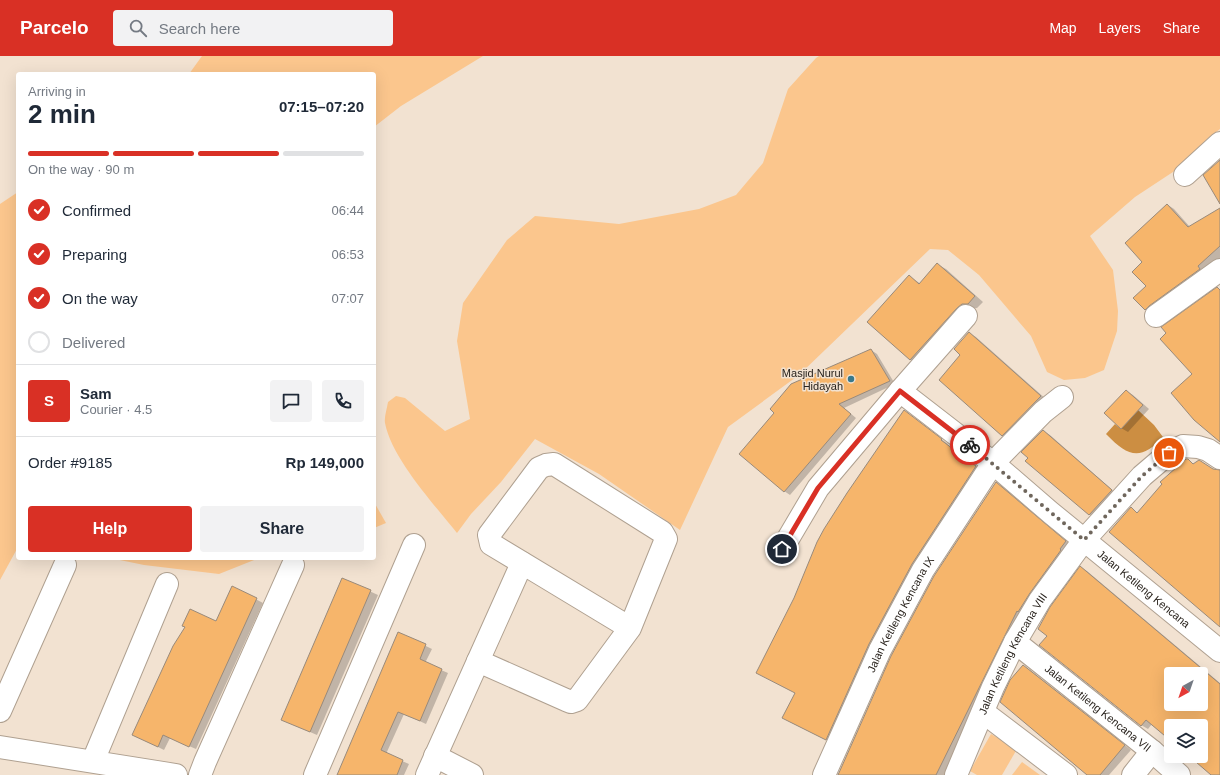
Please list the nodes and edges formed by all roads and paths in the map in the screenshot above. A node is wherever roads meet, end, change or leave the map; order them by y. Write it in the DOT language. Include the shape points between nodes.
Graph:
graph roads {
  1 [pos="1220,143"];
  2 [pos="1184,176"];
  3 [pos="1220,270"];
  4 [pos="966,316"];
  5 [pos="1156,316"];
  6 [pos="900,391"];
  7 [pos="1062,397"];
  8 [pos="1220,458"];
  9 [pos="993,463"];
  10 [pos="1084,540"];
  11 [pos="414,545"];
  12 [pos="782,549"];
  13 [pos="522,563"];
  14 [pos="65,565"];
  15 [pos="293,566"];
  16 [pos="167,584"];
  17 [pos="630,628"];
  18 [pos="1015,642"];
  19 [pos="1220,651"];
  20 [pos="478,662"];
  21 [pos="0,711"];
  22 [pos="983,712"];
  23 [pos="0,747"];
  24 [pos="1152,752"];
  25 [pos="93,761"];
  26 [pos="431,765"];
  27 [pos="176,775"];
  28 [pos="200,775"];
  29 [pos="315,775"];
  30 [pos="472,775"];
  31 [pos="824,775"];
  32 [pos="956,775"];
  33 [pos="1066,775"];
  34 [pos="1133,775"];
  35 [pos="1179,775"];
  1 -- 2 [label="street"];
  3 -- 5 [label="street"];
  4 -- 6 [label="street"];
  6 -- 9 [label="street, Jalan Ketileng Kencana"];
  6 -- 12 [label="street" via="818,488"];
  7 -- 9 [label="street, Jalan Ketileng Kencana IX" via="1043,412"];
  8 -- 10 [label="street, Jalan Ketileng Kencana VIII" via="1198,447 1183,446 1169,453 1142,476"];
  9 -- 10 [label="street, Jalan Ketileng Kencana"];
  9 -- 31 [label="street, Jalan Ketileng Kencana IX" via="923,570 880,650"];
  10 -- 18 [label="street, Jalan Ketileng Kencana VIII" via="1040,600"];
  10 -- 19 [label="street, Jalan Ketileng Kencana"];
  11 -- 29 [label="street"];
  13 -- 17 [label="street"];
  13 -- 17 [label="street" via="491,544 489,535 539,468 554,464 665,535 666,539"];
  13 -- 20 [label="street"];
  14 -- 21 [label="street"];
  15 -- 28 [label="street"];
  16 -- 25 [label="street"];
  17 -- 20 [label="street" via="581,696 571,702"];
  18 -- 22 [label="street, Jalan Ketileng Kencana VIII"];
  18 -- 24 [label="street, Jalan Ketileng Kencana VII"];
  20 -- 26 [label="street"];
  22 -- 32 [label="street, Jalan Ketileng Kencana VIII"];
  22 -- 33 [label="street"];
  23 -- 25 [label="street"];
  24 -- 34 [label="street"];
  24 -- 35 [label="street, Jalan Ketileng Kencana VII"];
  25 -- 27 [label="street"];
  26 -- 30 [label="street"];
}
